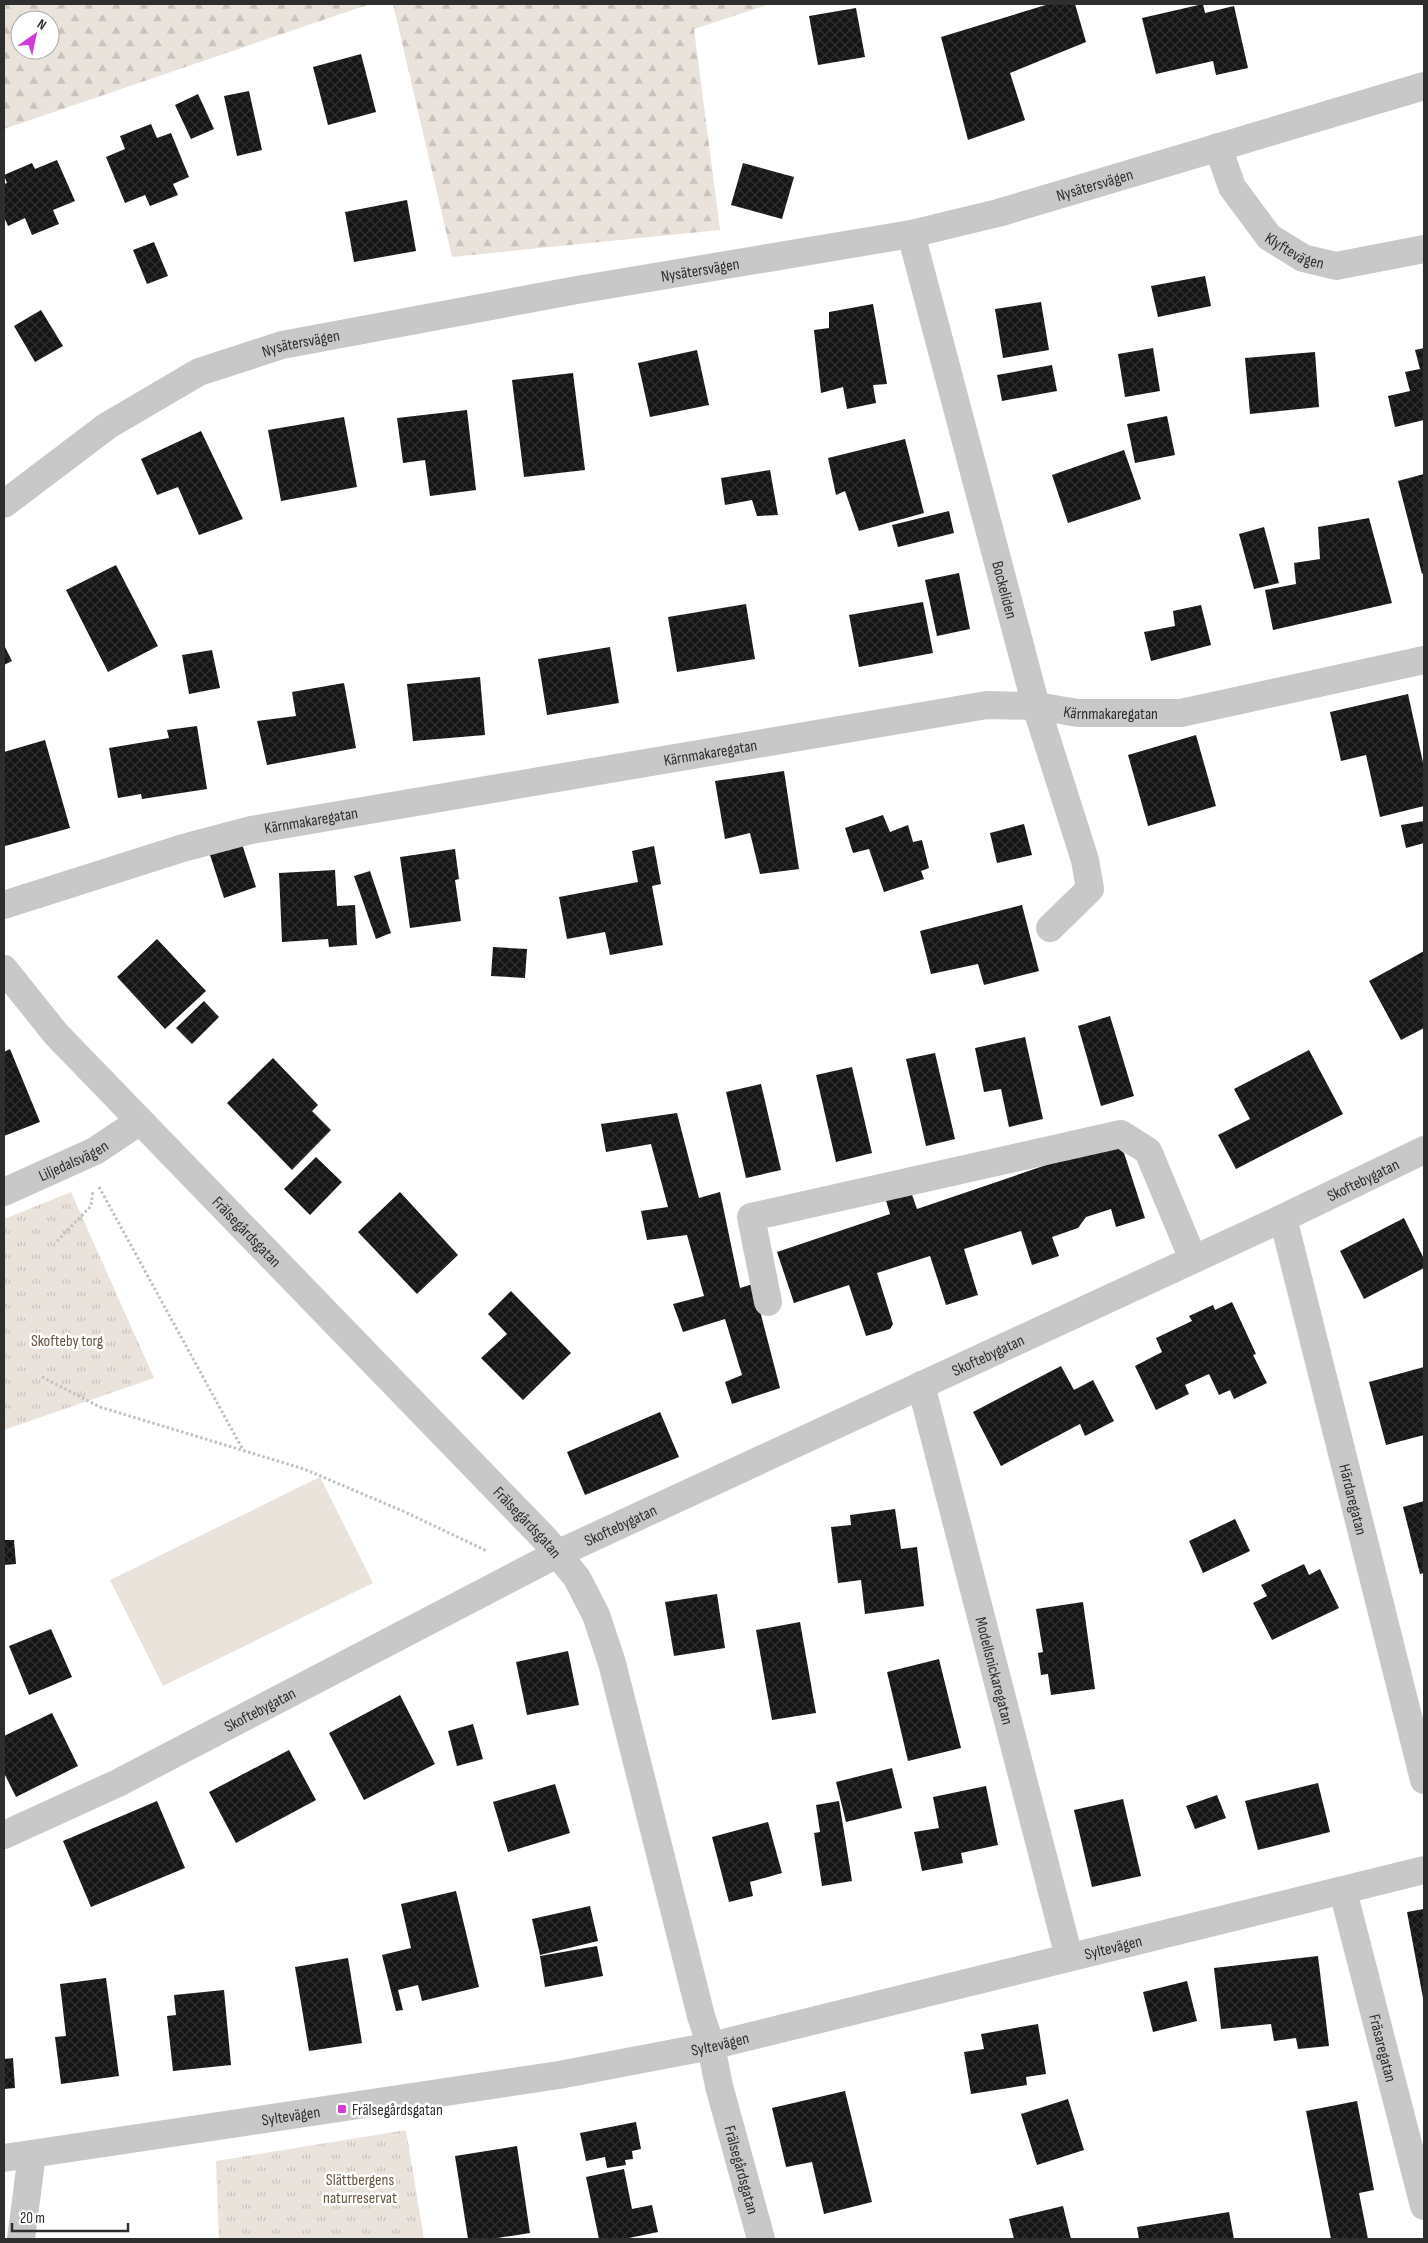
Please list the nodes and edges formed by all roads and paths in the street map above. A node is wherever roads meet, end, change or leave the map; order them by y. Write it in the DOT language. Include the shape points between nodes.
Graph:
graph roads {
  1 [pos="1424,86"];
  2 [pos="1218,147"];
  3 [pos="911,234"];
  4 [pos="1424,249"];
  5 [pos="4,504"];
  6 [pos="1424,660"];
  7 [pos="1036,706"];
  8 [pos="4,905"];
  9 [pos="1050,928"];
  10 [pos="4,969"];
  11 [pos="140,1121"];
  12 [pos="1424,1150"];
  13 [pos="95,1180"];
  14 [pos="94,1188"];
  15 [pos="4,1192"];
  16 [pos="1283,1218"];
  17 [pos="57,1241"];
  18 [pos="1193,1260"];
  19 [pos="768,1302"];
  20 [pos="42,1377"];
  21 [pos="921,1385"];
  22 [pos="243,1450"];
  23 [pos="488,1552"];
  24 [pos="557,1554"];
  25 [pos="1424,1780"];
  26 [pos="4,1835"];
  27 [pos="1424,1870"];
  28 [pos="1343,1891"];
  29 [pos="1069,1957"];
  30 [pos="711,2046"];
  31 [pos="32,2154"];
  32 [pos="4,2158"];
  33 [pos="1424,2206"];
  34 [pos="21,2239"];
  35 [pos="761,2239"];
  1 -- 2 [label="street, Nysätersvägen"];
  2 -- 3 [label="street, Nysätersvägen" via="998,213"];
  2 -- 4 [label="street, Klyftevägen" via="1232,187 1269,238 1303,258 1336,266"];
  3 -- 5 [label="street, Nysätersvägen" via="576,290 282,345 200,372 107,426"];
  3 -- 7 [label="street, Bockeliden"];
  6 -- 7 [label="street, Kärnmakaregatan" via="1181,713 1078,713"];
  7 -- 8 [label="street, Kärnmakaregatan" via="987,705 251,830 183,848"];
  7 -- 9 [label="street, Bockeliden" via="1085,860 1090,889"];
  10 -- 11 [label="street, Frälsegårdsgatan" via="56,1034"];
  11 -- 15 [label="street, Liljedalsvägen" via="95,1151"];
  11 -- 24 [label="street, Frälsegårdsgatan"];
  12 -- 16 [label="street, Skoftebygatan"];
  13 -- 22 [label="path"];
  14 -- 17 [label="path" via="91,1206"];
  16 -- 18 [label="street, Skoftebygatan"];
  16 -- 25 [label="street, Härdaregatan"];
  18 -- 19 [label="street" via="1148,1151 1121,1134 750,1217"];
  18 -- 21 [label="street, Skoftebygatan"];
  20 -- 22 [label="path" via="100,1407"];
  21 -- 24 [label="street, Skoftebygatan"];
  21 -- 29 [label="street, Modellsnickaregatan"];
  22 -- 23 [label="path" via="304,1469"];
  24 -- 26 [label="street, Skoftebygatan" via="118,1783"];
  24 -- 30 [label="street, Frälsegårdsgatan" via="577,1578 596,1615 612,1662"];
  27 -- 28 [label="street, Syltevägen"];
  28 -- 29 [label="street, Syltevägen"];
  28 -- 33 [label="street, Fräsaregatan"];
  29 -- 30 [label="street, Syltevägen"];
  30 -- 31 [label="street, Syltevägen" via="549,2076"];
  30 -- 35 [label="street, Frälsegårdsgatan"];
  31 -- 32 [label="street, Syltevägen"];
  31 -- 34 [label="street"];
}
